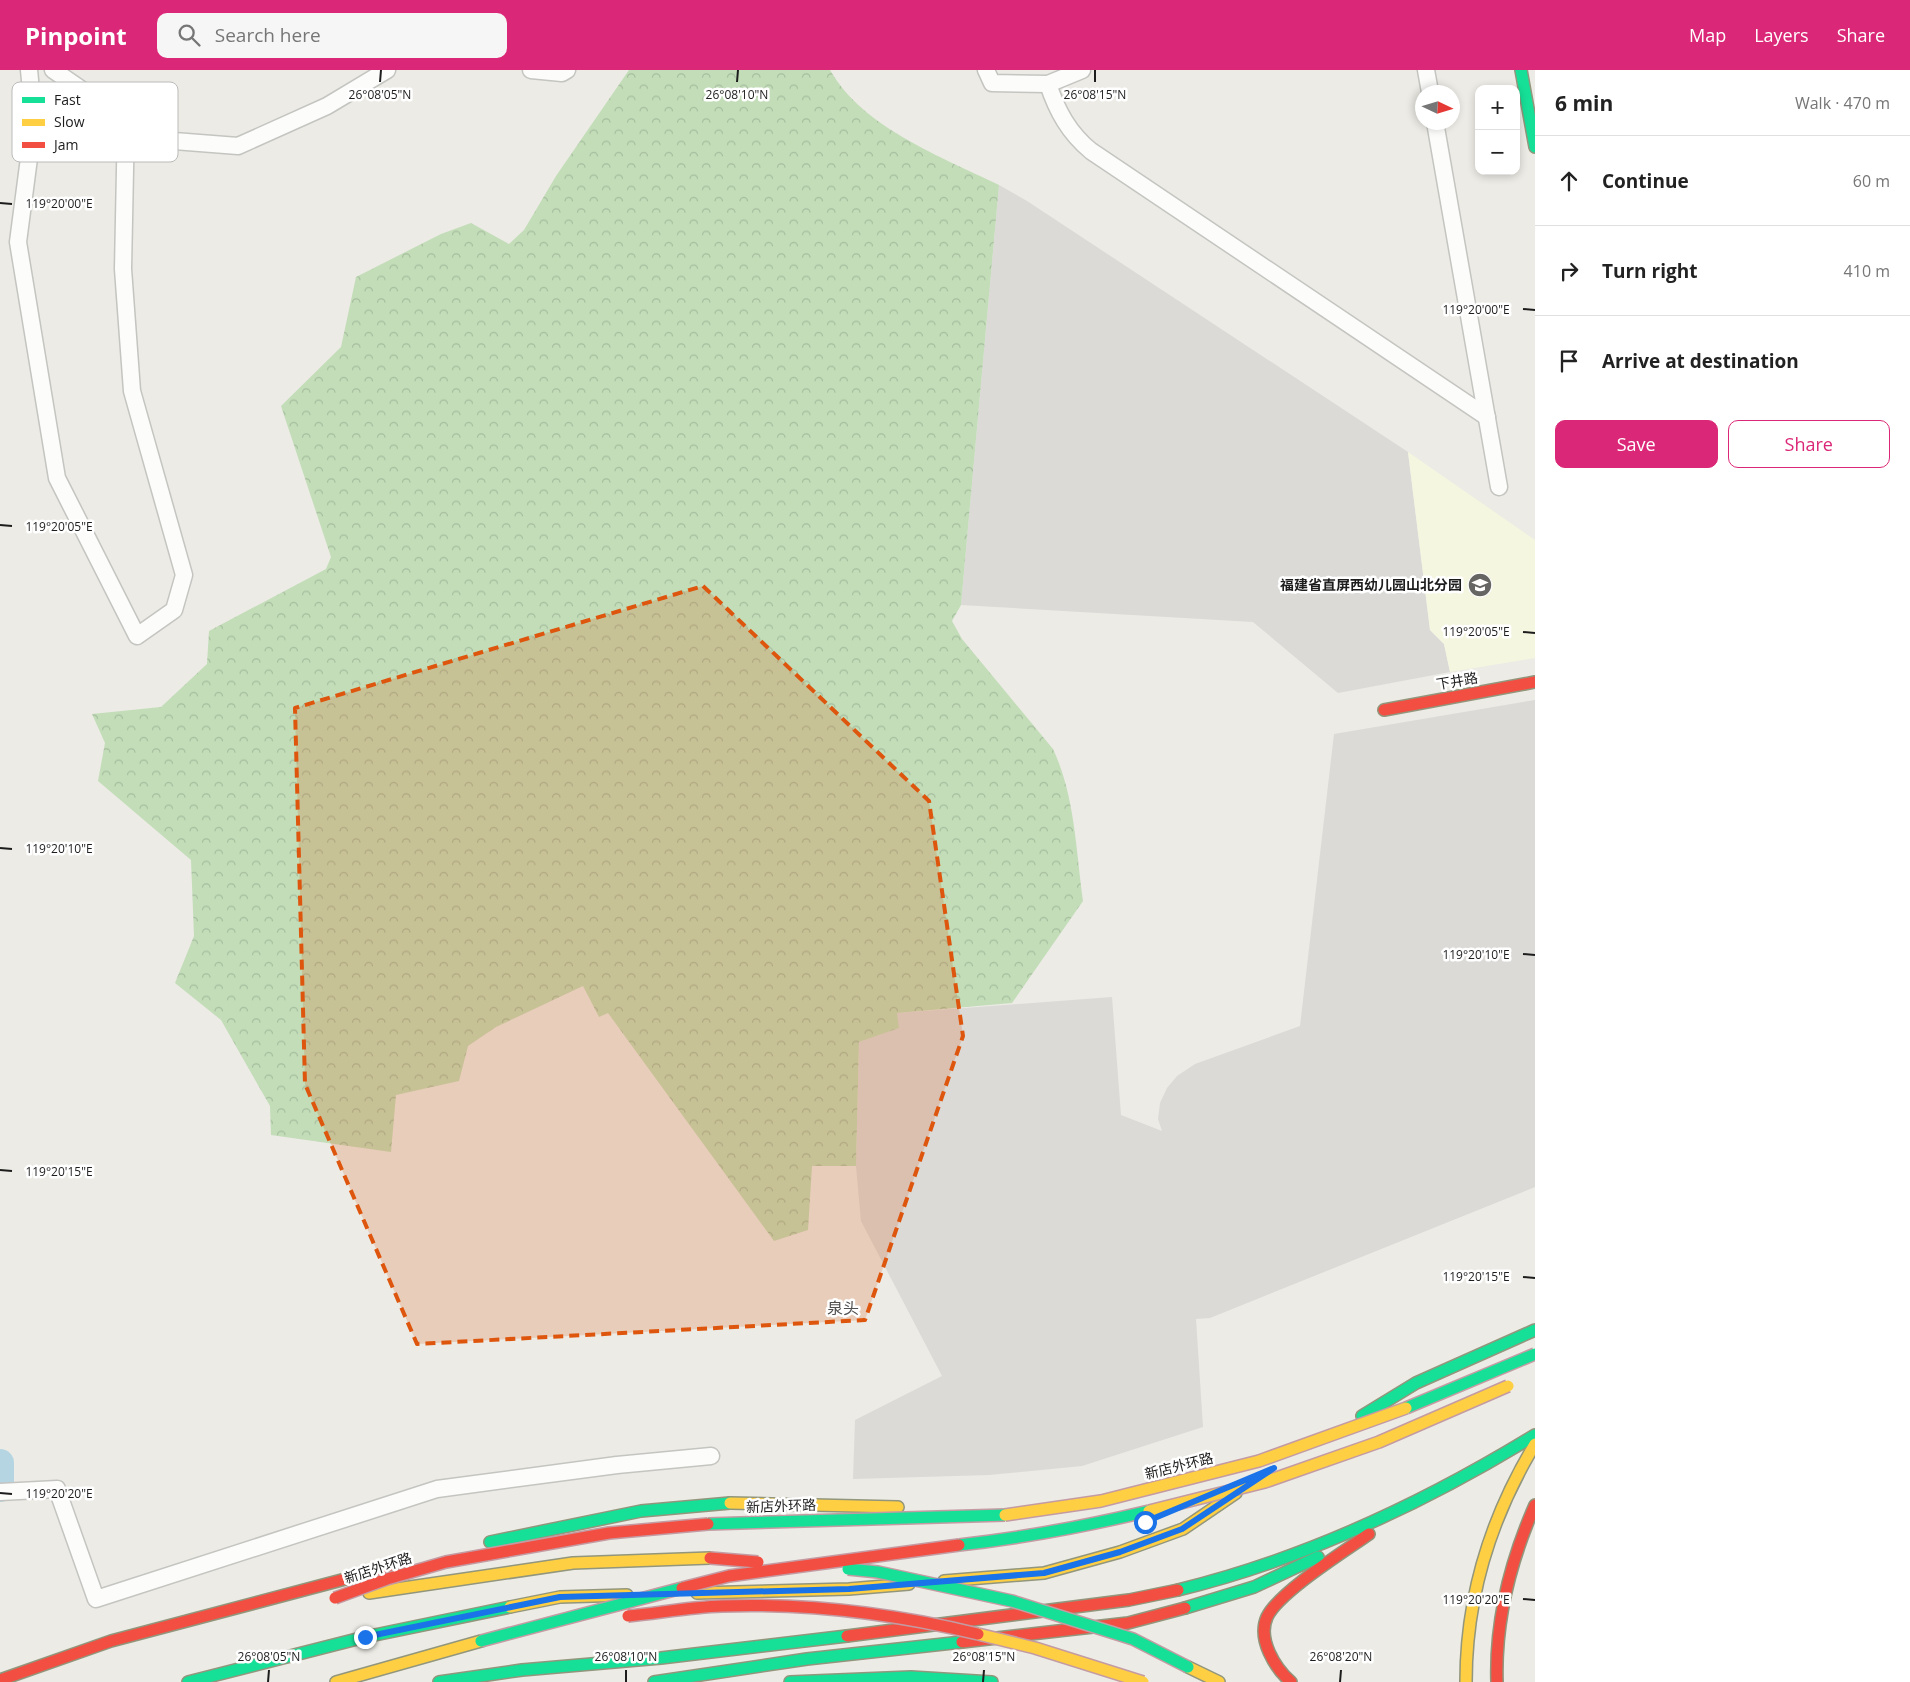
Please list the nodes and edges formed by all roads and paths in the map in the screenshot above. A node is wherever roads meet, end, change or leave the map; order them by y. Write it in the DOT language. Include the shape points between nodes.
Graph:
graph roads {
  1 [pos="53,70"];
  2 [pos="387,70"];
  3 [pos="531,70"];
  4 [pos="567,70"];
  5 [pos="986,70"];
  6 [pos="1082,70"];
  7 [pos="1426,70"];
  8 [pos="1521,70"];
  9 [pos="71,82"];
  10 [pos="1048,84"];
  11 [pos="1429,85"];
  12 [pos="1436,130"];
  13 [pos="178,141"];
  14 [pos="1535,147"];
  15 [pos="28,162"];
  16 [pos="125,162"];
  17 [pos="1487,417"];
  18 [pos="1499,487"];
  19 [pos="1535,682"];
  20 [pos="1384,710"];
  21 [pos="1535,1330"];
  22 [pos="1535,1354"];
  23 [pos="1518,1382"];
  24 [pos="1535,1435"];
  25 [pos="1535,1444"];
  26 [pos="711,1456"];
  27 [pos="1274,1468"];
  28 [pos="0,1492"];
  29 [pos="1535,1505"];
  30 [pos="1406,1508"];
  31 [pos="481,1641"];
  32 [pos="50,1675"];
  33 [pos="0,1680"];
  34 [pos="22,1682"];
  35 [pos="188,1682"];
  36 [pos="336,1682"];
  37 [pos="439,1682"];
  38 [pos="654,1682"];
  39 [pos="790,1682"];
  40 [pos="992,1682"];
  41 [pos="1143,1682"];
  42 [pos="1219,1682"];
  43 [pos="1291,1682"];
  44 [pos="1466,1682"];
  45 [pos="1498,1682"];
  1 -- 9 [label="street"];
  2 -- 13 [label="street" via="327,106 238,146"];
  3 -- 4 [label="street" via="562,73"];
  5 -- 10 [label="street" via="992,83"];
  6 -- 10 [label="street"];
  7 -- 11 [label="street"];
  8 -- 14 [label="main road"];
  10 -- 17 [label="street" via="1061,116 1091,151"];
  12 -- 17 [label="street"];
  15 -- 16 [label="street" via="18,242 56,478 137,636 174,610 184,575 132,391 123,269"];
  17 -- 18 [label="street"];
  19 -- 20 [label="main road, 下井路"];
  21 -- 27 [label="main road" via="1416,1384"];
  22 -- 42 [label="main road, 新店外环路, bridge" via="1371,1422 1259,1461 1101,1501 1002,1516 738,1523 609,1533 446,1562 387,1578 331,1599 573,1563 710,1558 878,1572 1012,1601 1133,1640"];
  23 -- 31 [label="main road, bridge" via="1379,1442 1265,1482 1103,1522 1005,1540 729,1576"];
  24 -- 30 [label="main road"];
  25 -- 44 [label="main road" via="1498,1513 1478,1577 1468,1632"];
  26 -- 28 [label="street" via="436,1489 96,1599 57,1489"];
  27 -- 33 [label="main road" via="1145,1522 783,1502 692,1505 627,1513 451,1551 130,1636"];
  27 -- 35 [label="main road" via="1182,1529 1120,1552 1044,1573 849,1589 560,1597 365,1637"];
  29 -- 45 [label="main road" via="1508,1582 1499,1631"];
  30 -- 37 [label="main road" via="1296,1552 1169,1592 884,1633"];
  30 -- 38 [label="main road" via="1337,1548 1254,1587 1128,1623 826,1656"];
  30 -- 43 [label="main road" via="1307,1579 1267,1617 1265,1638 1271,1658"];
  31 -- 36 [label="main road"];
  31 -- 41 [label="main road, bridge" via="619,1617 722,1606 823,1610 920,1620 1034,1648"];
  32 -- 34 [label="main road"];
  39 -- 40 [label="main road" via="902,1677"];
}
